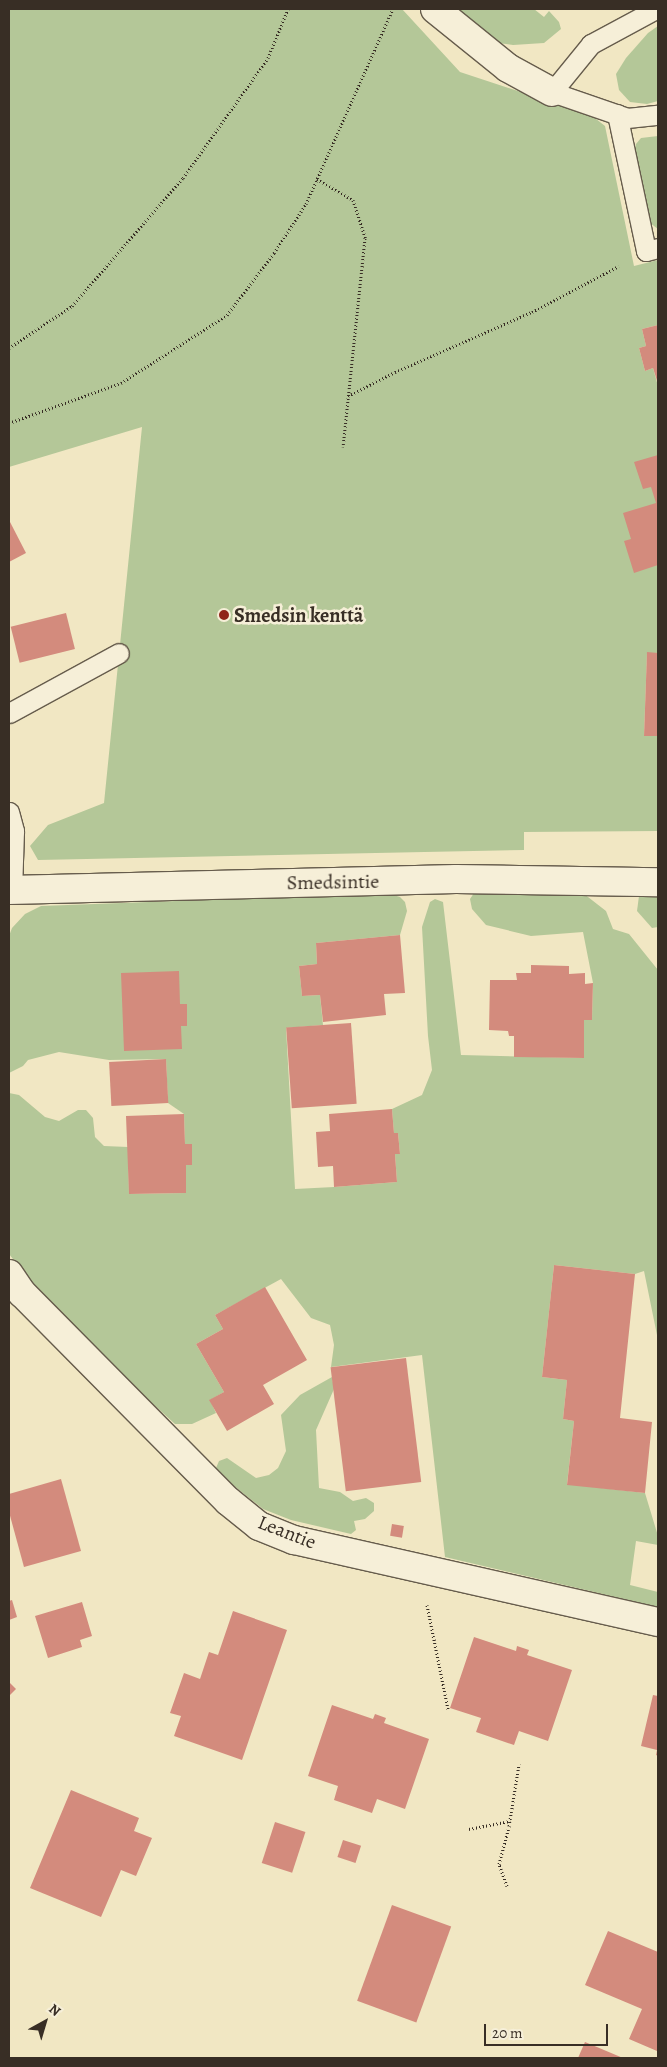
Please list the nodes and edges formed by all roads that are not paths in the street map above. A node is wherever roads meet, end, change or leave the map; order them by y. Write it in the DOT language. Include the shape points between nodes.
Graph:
graph roads {
  1 [pos="435,9"];
  2 [pos="656,9"];
  3 [pos="552,92"];
  4 [pos="617,114"];
  5 [pos="658,115"];
  6 [pos="652,250"];
  7 [pos="119,652"];
  8 [pos="9,712"];
  9 [pos="9,812"];
  10 [pos="658,882"];
  11 [pos="10,890"];
  12 [pos="9,1274"];
  13 [pos="658,1622"];
  1 -- 3 [label="street" via="508,68"];
  2 -- 3 [label="lane" via="591,44"];
  3 -- 4 [label="lane"];
  4 -- 5 [label="lane" via="627,118"];
  4 -- 6 [label="lane"];
  7 -- 8 [label="lane"];
  9 -- 11 [label="lane" via="14,831"];
  10 -- 11 [label="street, Smedsintie" via="456,879"];
  12 -- 13 [label="street, Leantie" via="22,1292 222,1495 259,1526 294,1540"];
}
